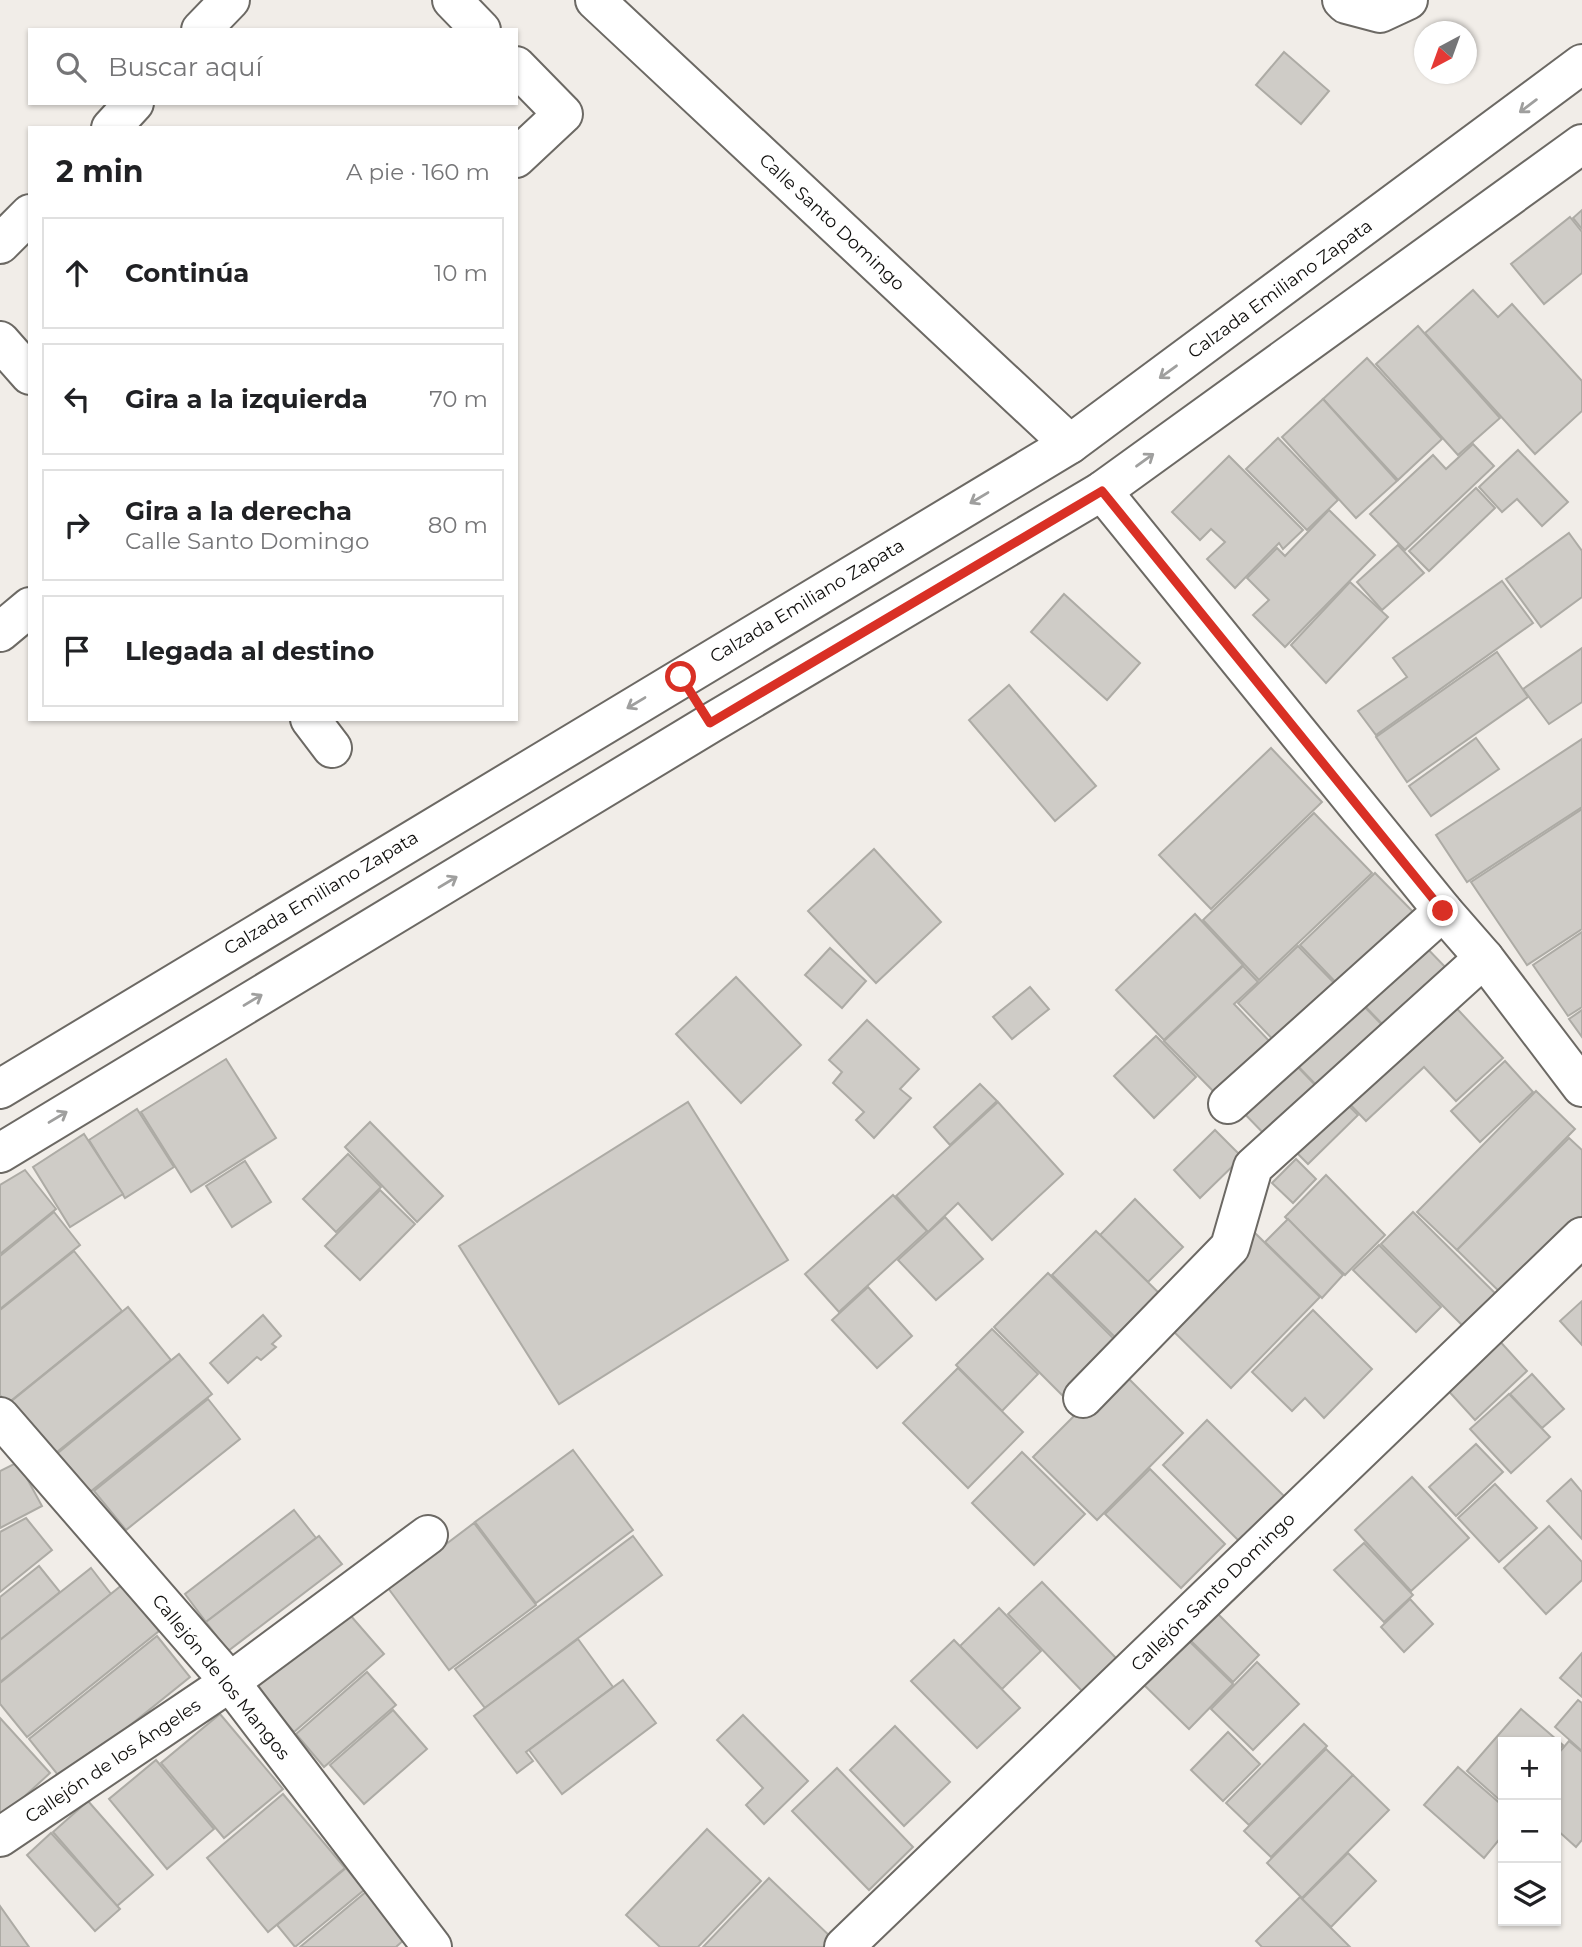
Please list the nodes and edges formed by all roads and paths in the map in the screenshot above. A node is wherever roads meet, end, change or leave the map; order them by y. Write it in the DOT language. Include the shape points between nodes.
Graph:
graph roads {
  1 [pos="230,0"];
  2 [pos="452,0"];
  3 [pos="595,0"];
  4 [pos="1342,0"];
  5 [pos="1408,0"];
  6 [pos="203,28"];
  7 [pos="479,28"];
  8 [pos="1582,64"];
  9 [pos="518,68"];
  10 [pos="132,105"];
  11 [pos="113,126"];
  12 [pos="1582,144"];
  13 [pos="518,156"];
  14 [pos="28,216"];
  15 [pos="0,244"];
  16 [pos="0,341"];
  17 [pos="28,373"];
  18 [pos="1070,444"];
  19 [pos="1102,491"];
  20 [pos="28,609"];
  21 [pos="0,632"];
  22 [pos="681,677"];
  23 [pos="710,723"];
  24 [pos="1443,911"];
  25 [pos="1484,958"];
  26 [pos="1582,1087"];
  27 [pos="0,1089"];
  28 [pos="1228,1104"];
  29 [pos="0,1153"];
  30 [pos="1582,1237"];
  31 [pos="1083,1398"];
  32 [pos="0,1417"];
  33 [pos="428,1535"];
  34 [pos="230,1682"];
  35 [pos="0,1837"];
  36 [pos="432,1947"];
  37 [pos="844,1947"];
  1 -- 6 [label="street"];
  2 -- 7 [label="street"];
  3 -- 18 [label="street, Calle Santo Domingo"];
  4 -- 5 [label="street" via="1380,13"];
  8 -- 18 [label="street, Calzada Emiliano Zapata, one-way"];
  9 -- 13 [label="street" via="563,114"];
  10 -- 11 [label="street"];
  19 -- 12 [label="street, one-way"];
  14 -- 15 [label="street"];
  16 -- 17 [label="street"];
  18 -- 22 [label="street, Calzada Emiliano Zapata, one-way"];
  19 -- 23 [label="street"];
  19 -- 24 [label="street"];
  20 -- 21 [label="street"];
  22 -- 23 [label="street"];
  22 -- 27 [label="street, Calzada Emiliano Zapata, one-way"];
  29 -- 23 [label="street, one-way"];
  24 -- 25 [label="street"];
  24 -- 28 [label="street"];
  25 -- 26 [label="street"];
  25 -- 31 [label="street" via="1253,1167 1230,1247"];
  30 -- 37 [label="street, Callejón Santo Domingo"];
  32 -- 34 [label="street, Callejón de los Mangos"];
  33 -- 34 [label="street, Callejón de los Ángeles"];
  34 -- 35 [label="street, Callejón de los Ángeles"];
  34 -- 36 [label="street, Callejón de los Mangos"];
}
